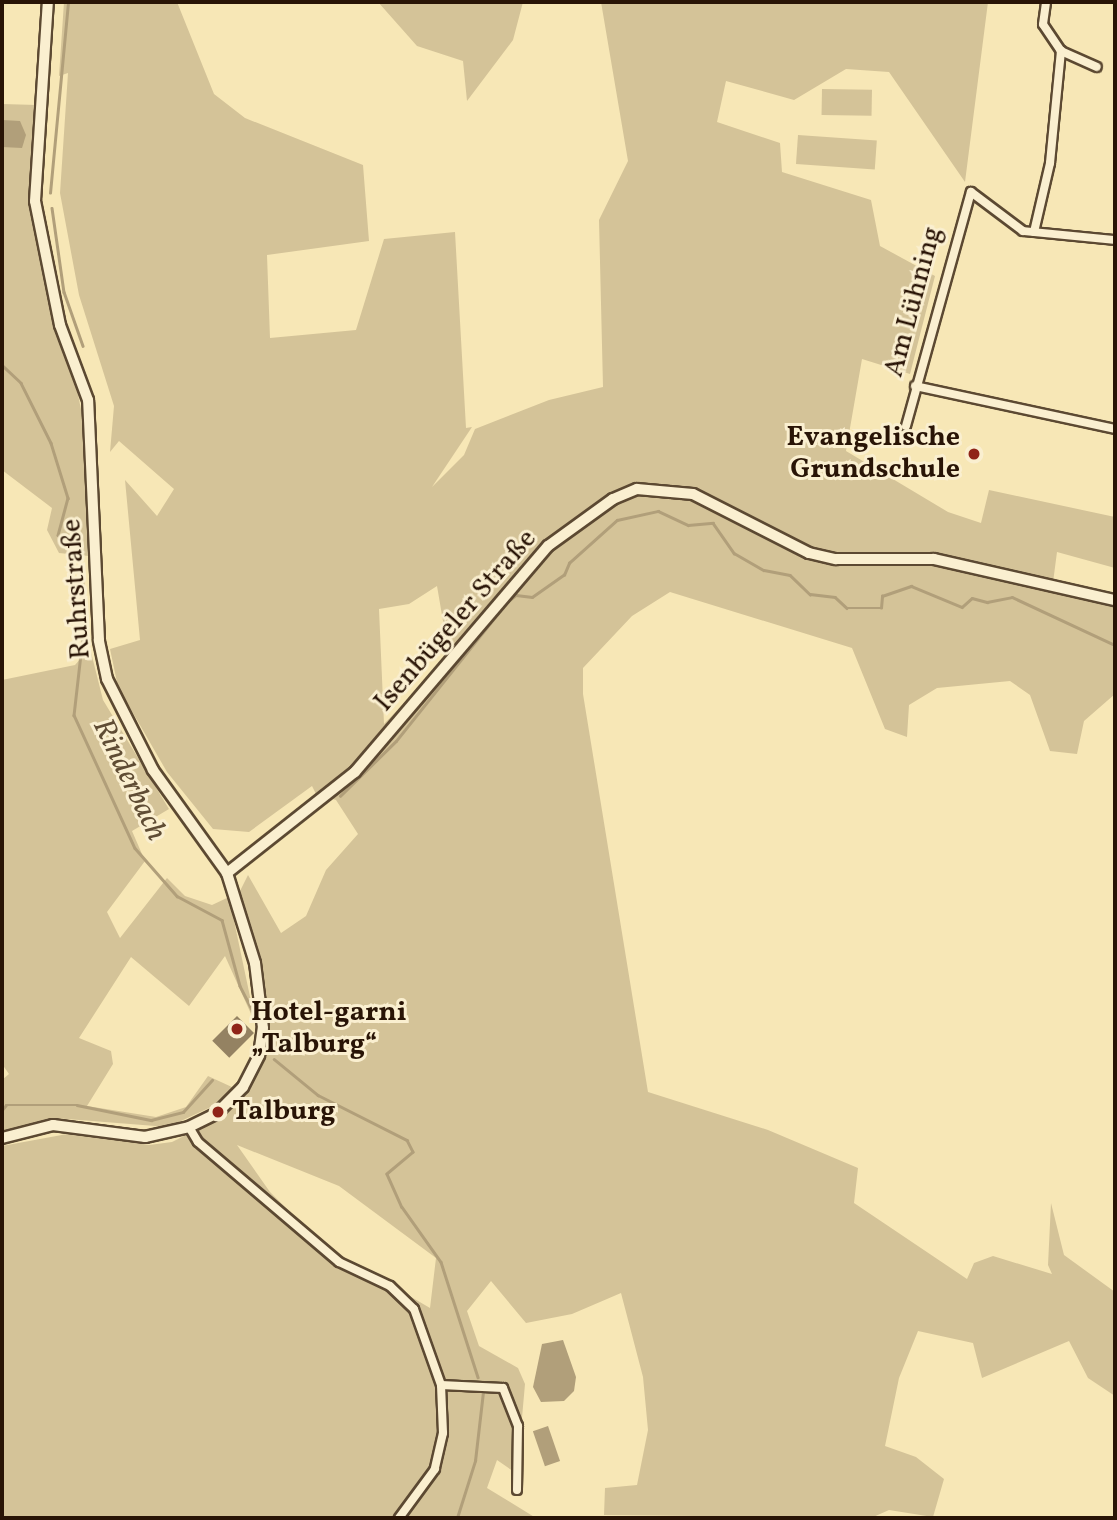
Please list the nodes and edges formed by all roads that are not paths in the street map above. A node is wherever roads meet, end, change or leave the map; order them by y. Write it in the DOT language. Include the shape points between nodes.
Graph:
graph roads {
  1 [pos="48,2"];
  2 [pos="1046,2"];
  3 [pos="1061,51"];
  4 [pos="1097,67"];
  5 [pos="1034,232"];
  6 [pos="1115,240"];
  7 [pos="915,386"];
  8 [pos="906,426"];
  9 [pos="1115,429"];
  10 [pos="1115,600"];
  11 [pos="227,873"];
  12 [pos="189,1127"];
  13 [pos="2,1138"];
  14 [pos="442,1385"];
  15 [pos="517,1490"];
  16 [pos="399,1518"];
  1 -- 11 [label="main road, Ruhrstraße" via="35,201 57,312 88,400 99,640 107,679 153,770"];
  2 -- 3 [label="street" via="1043,24"];
  3 -- 4 [label="street"];
  3 -- 5 [label="street" via="1050,163"];
  5 -- 6 [label="street"];
  5 -- 7 [label="street, Am Lühning" via="1013,228 971,192"];
  7 -- 8 [label="street, Am Lühning"];
  7 -- 9 [label="street"];
  10 -- 11 [label="street, Isenbügeler Straße" via="934,559 836,559 809,553 693,494 636,489 613,499 541,552 355,772"];
  11 -- 12 [label="main road, Ruhrstraße" via="262,1004 259,1055 231,1101"];
  12 -- 13 [label="main road, Ruhrstraße" via="145,1136 53,1125"];
  12 -- 14 [label="street" via="198,1142 339,1262 390,1286 414,1309"];
  14 -- 15 [label="street" via="503,1388 516,1416"];
  14 -- 16 [label="street" via="439,1458"];
}
